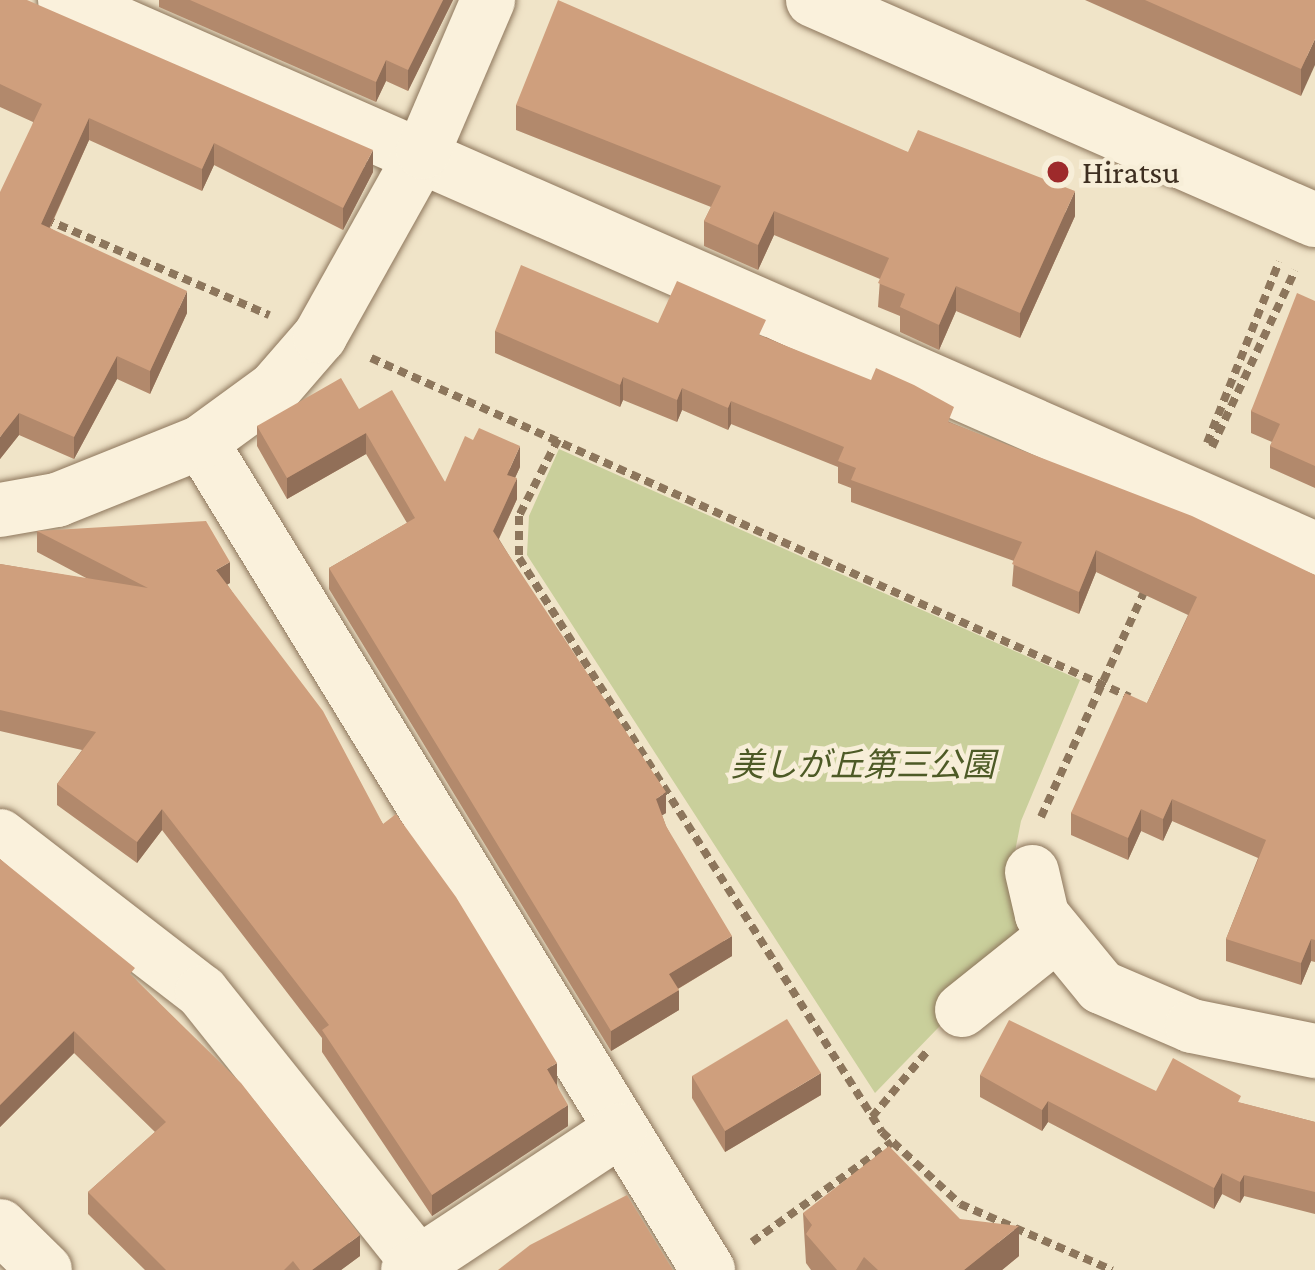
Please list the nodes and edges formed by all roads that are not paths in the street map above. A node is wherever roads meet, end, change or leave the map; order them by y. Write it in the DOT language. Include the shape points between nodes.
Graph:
graph roads {
  1 [pos="64,0"];
  2 [pos="488,0"];
  3 [pos="813,0"];
  4 [pos="423,152"];
  5 [pos="1297,248"];
  6 [pos="201,442"];
  7 [pos="0,510"];
  8 [pos="1315,549"];
  9 [pos="0,836"];
  10 [pos="1032,872"];
  11 [pos="1056,935"];
  12 [pos="962,1010"];
  13 [pos="1315,1052"];
  14 [pos="620,1130"];
  15 [pos="0,1226"];
  16 [pos="720,1264"];
  17 [pos="413,1267"];
  18 [pos="45,1270"];
  1 -- 4 [label="street"];
  2 -- 4 [label="street"];
  3 -- 5 [label="street"];
  4 -- 6 [label="street" via="320,336 275,388"];
  4 -- 8 [label="street"];
  6 -- 7 [label="street" via="57,500"];
  6 -- 14 [label="street"];
  9 -- 17 [label="street" via="202,992"];
  10 -- 11 [label="street"];
  11 -- 12 [label="street"];
  11 -- 13 [label="street" via="1100,987 1192,1026"];
  14 -- 16 [label="street"];
  14 -- 17 [label="street"];
  15 -- 18 [label="street"];
}
